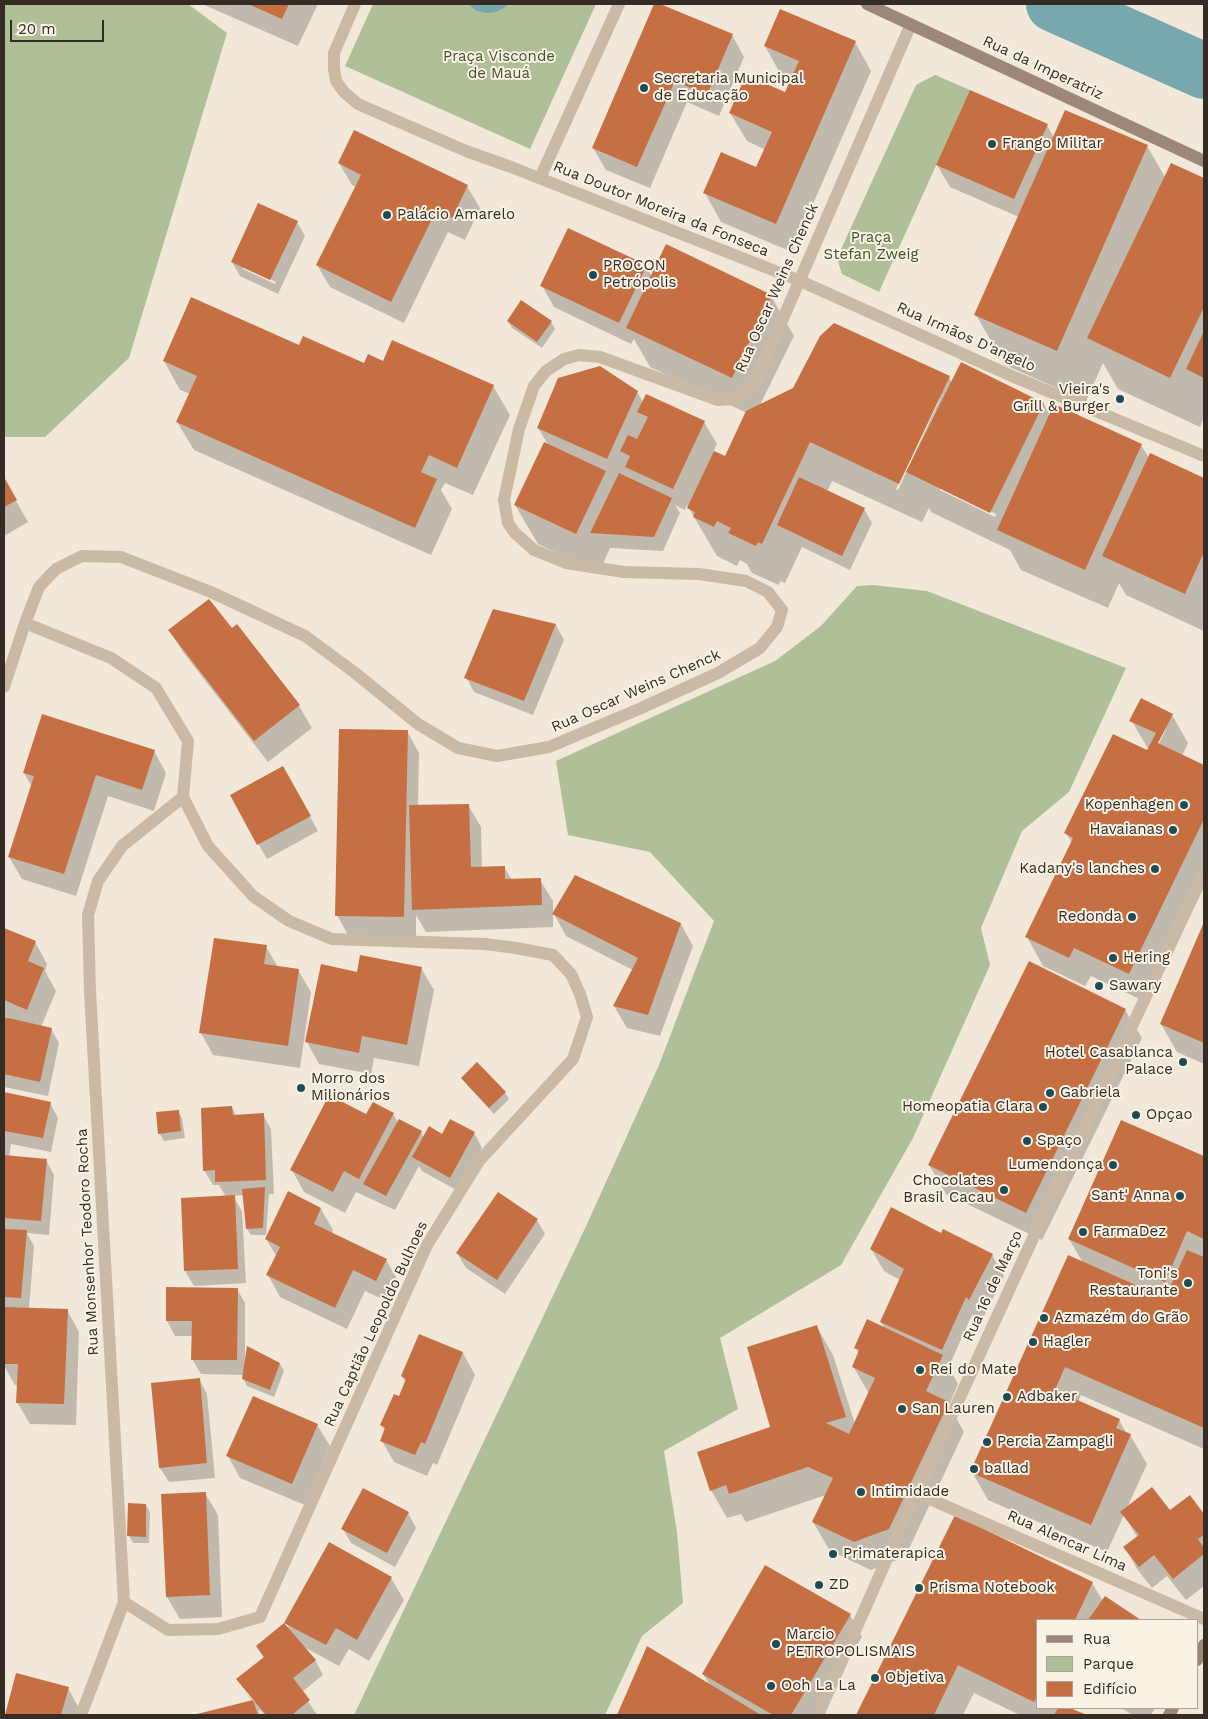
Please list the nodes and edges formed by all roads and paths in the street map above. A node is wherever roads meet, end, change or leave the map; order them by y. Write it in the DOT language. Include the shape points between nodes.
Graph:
graph roads {
  1 [pos="355,4"];
  2 [pos="619,4"];
  3 [pos="867,4"];
  4 [pos="911,24"];
  5 [pos="1204,161"];
  6 [pos="540,178"];
  7 [pos="798,280"];
  8 [pos="1204,456"];
  9 [pos="25,622"];
  10 [pos="4,687"];
  11 [pos="183,797"];
  12 [pos="1204,873"];
  13 [pos="916,1492"];
  14 [pos="124,1602"];
  15 [pos="1204,1619"];
  16 [pos="1204,1645"];
  17 [pos="1198,1658"];
  18 [pos="82,1715"];
  19 [pos="818,1715"];
  1 -- 6 [label="street" via="334,53 336,81 344,92 358,104 422,133"];
  2 -- 6 [label="street"];
  3 -- 4 [label="main road, Rua da Imperatriz"];
  4 -- 5 [label="main road, Rua da Imperatriz"];
  4 -- 7 [label="street, Rua Oscar Weins Chenck"];
  6 -- 7 [label="street, Rua Doutor Moreira da Fonseca"];
  7 -- 8 [label="street, Rua Irmãos D'angelo" via="1014,377"];
  7 -- 9 [label="street, Rua Oscar Weins Chenck" via="756,383 736,399 718,400 600,357 579,355 564,359 546,371 534,386 519,429 504,500 508,522 515,533 534,550 566,563 624,572 699,574 746,582 768,592 782,610 777,628 760,648 718,673 639,710 550,747 497,756 458,748 418,724 304,636 211,592 121,558 82,556 56,569 39,587"];
  9 -- 10 [label="street"];
  9 -- 11 [label="street" via="111,658 156,688 188,741"];
  11 -- 14 [label="street, Rua Monsenhor Teodoro Rocha" via="122,846 98,881 88,915"];
  11 -- 14 [label="street, Rua Captião Leopoldo Bulhoes" via="208,846 253,896 289,921 332,939 485,944 553,955 571,974 587,1017 573,1059 479,1161 428,1245 260,1617 218,1630 168,1630"];
  12 -- 13 [label="street, Rua 16 de Março"];
  13 -- 15 [label="street, Rua Alencar Lima"];
  13 -- 19 [label="street, Rua 16 de Março"];
  14 -- 18 [label="street, Rua Monsenhor Teodoro Rocha"];
  16 -- 17 [label="main road"];
}
